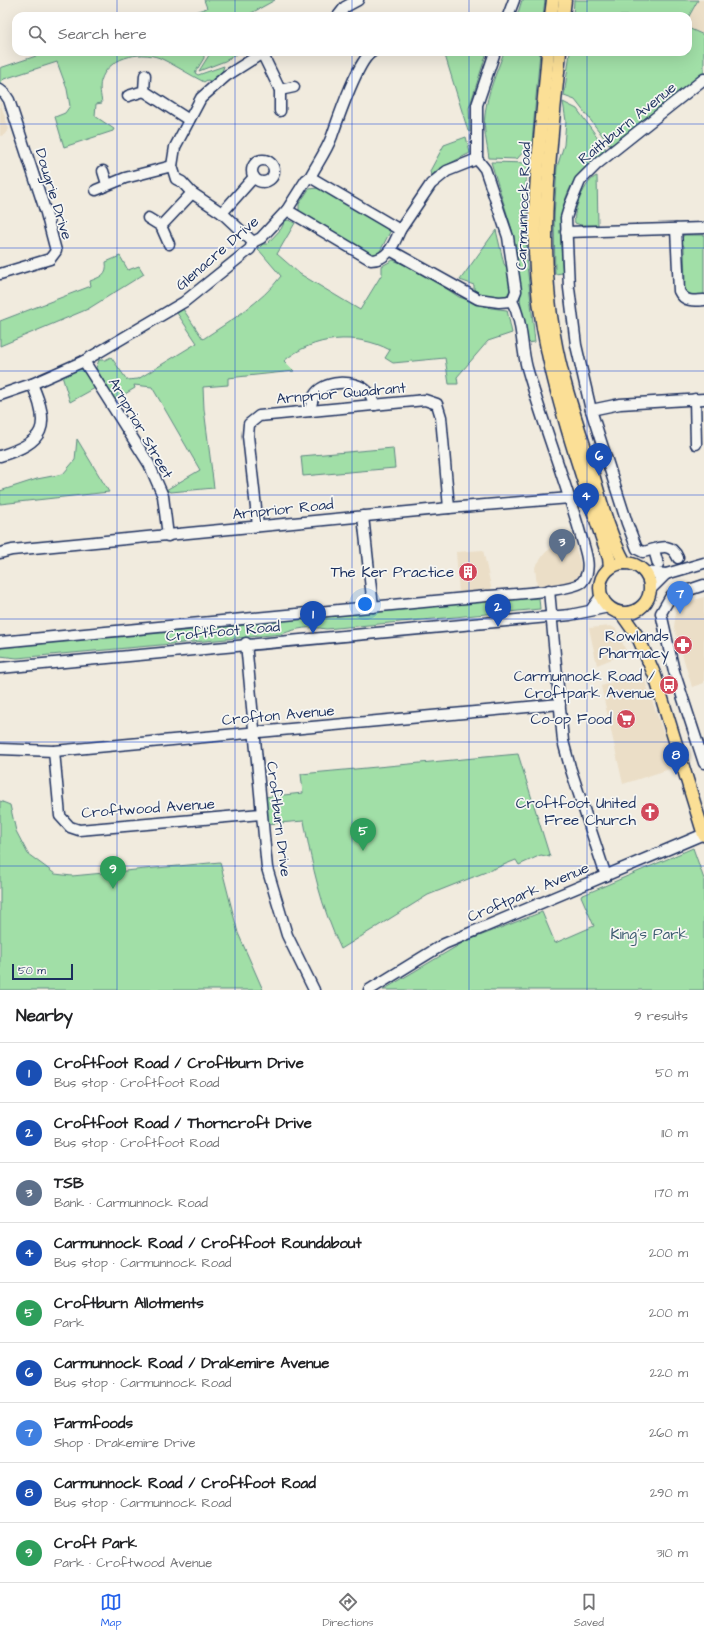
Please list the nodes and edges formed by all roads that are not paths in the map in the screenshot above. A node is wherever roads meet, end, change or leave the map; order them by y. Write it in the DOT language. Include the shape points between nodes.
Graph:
graph roads {
  1 [pos="358,0"];
  2 [pos="514,0"];
  3 [pos="553,0"];
  4 [pos="565,0"];
  5 [pos="341,12"];
  6 [pos="510,12"];
  7 [pos="552,12"];
  8 [pos="564,12"];
  9 [pos="257,56"];
  10 [pos="265,56"];
  11 [pos="367,56"];
  12 [pos="494,56"];
  13 [pos="548,56"];
  14 [pos="560,56"];
  15 [pos="146,75"];
  16 [pos="704,80"];
  17 [pos="294,87"];
  18 [pos="0,90"];
  19 [pos="280,90"];
  20 [pos="144,91"];
  21 [pos="128,96"];
  22 [pos="280,111"];
  23 [pos="189,120"];
  24 [pos="477,160"];
  25 [pos="172,166"];
  26 [pos="103,170"];
  27 [pos="254,177"];
  28 [pos="310,178"];
  29 [pos="107,184"];
  30 [pos="96,190"];
  31 [pos="192,193"];
  32 [pos="287,210"];
  33 [pos="222,213"];
  34 [pos="148,218"];
  35 [pos="161,226"];
  36 [pos="704,228"];
  37 [pos="676,229"];
  38 [pos="400,230"];
  39 [pos="566,232"];
  40 [pos="253,242"];
  41 [pos="169,244"];
  42 [pos="390,250"];
  43 [pos="0,274"];
  44 [pos="704,300"];
  45 [pos="512,301"];
  46 [pos="84,361"];
  47 [pos="32,384"];
  48 [pos="0,395"];
  49 [pos="699,399"];
  50 [pos="375,405"];
  51 [pos="591,410"];
  52 [pos="310,411"];
  53 [pos="700,433"];
  54 [pos="696,444"];
  55 [pos="0,456"];
  56 [pos="570,498"];
  57 [pos="449,508"];
  58 [pos="362,516"];
  59 [pos="258,526"];
  60 [pos="168,536"];
  61 [pos="654,550"];
  62 [pos="0,553"];
  63 [pos="678,558"];
  64 [pos="625,563"];
  65 [pos="704,563"];
  66 [pos="658,564"];
  67 [pos="610,567"];
  68 [pos="644,572"];
  69 [pos="666,574"];
  70 [pos="581,582"];
  71 [pos="704,585"];
  72 [pos="549,590"];
  73 [pos="650,590"];
  74 [pos="601,596"];
  75 [pos="373,607"];
  76 [pos="609,608"];
  77 [pos="640,608"];
  78 [pos="591,610"];
  79 [pos="621,613"];
  80 [pos="552,616"];
  81 [pos="638,637"];
  82 [pos="0,642"];
  83 [pos="246,643"];
  84 [pos="0,668"];
  85 [pos="560,704"];
  86 [pos="254,732"];
  87 [pos="0,749"];
  88 [pos="54,751"];
  89 [pos="704,763"];
  90 [pos="261,814"];
  91 [pos="704,834"];
  92 [pos="606,876"];
  93 [pos="314,990"];
  94 [pos="369,990"];
  1 -- 5 [label="street"];
  2 -- 6 [label="street"];
  3 -- 7 [label="main road"];
  4 -- 8 [label="main road"];
  9 -- 23 [label="street" via="226,76 201,98"];
  10 -- 19 [label="street"];
  11 -- 28 [label="street, Glenacre Drive" via="336,121 332,137"];
  12 -- 24 [label="street, Carmunnock Road" via="477,105"];
  13 -- 67 [label="main road, Carmunnock Road" via="536,203 535,251 539,301 545,346 556,391"];
  14 -- 64 [label="main road, Carmunnock Road" via="548,201 547,261 554,335 566,388 606,518"];
  15 -- 20 [label="street"];
  16 -- 39 [label="street, Raithburn Avenue" via="597,164 580,181 566,218"];
  17 -- 19 [label="street"];
  18 -- 43 [label="street, Dougrie Drive" via="9,100 56,251 50,259"];
  19 -- 22 [label="street"];
  20 -- 21 [label="street"];
  20 -- 23 [label="street"];
  23 -- 25 [label="street" via="175,147"];
  24 -- 38 [label="street" via="447,171 430,184"];
  24 -- 45 [label="street, Carmunnock Road" via="484,169 508,237 516,291"];
  25 -- 29 [label="street"];
  25 -- 31 [label="street" via="176,179"];
  26 -- 29 [label="street"];
  27 -- 33 [label="street"];
  28 -- 32 [label="street, Glenacre Drive"];
  28 -- 38 [label="street"];
  29 -- 30 [label="street"];
  31 -- 33 [label="street"];
  31 -- 35 [label="street"];
  32 -- 40 [label="street, Glenacre Drive" via="261,238"];
  32 -- 42 [label="street" via="371,260 379,260"];
  33 -- 40 [label="street"];
  34 -- 35 [label="street"];
  35 -- 41 [label="street"];
  36 -- 37 [label="street"];
  37 -- 39 [label="street"];
  37 -- 44 [label="street" via="679,291 684,298 692,301"];
  38 -- 42 [label="street"];
  39 -- 51 [label="street, Raithburn Avenue" via="576,345"];
  40 -- 46 [label="street, Glenacre Drive" via="250,248 184,302"];
  42 -- 45 [label="street" via="478,299"];
  45 -- 56 [label="street, Carmunnock Road" via="517,310 527,367"];
  46 -- 47 [label="street, Glenacre Drive"];
  46 -- 60 [label="street, Arnprior Street" via="149,464 163,496"];
  47 -- 48 [label="street, Glenacre Drive"];
  47 -- 55 [label="street" via="43,413 38,437 30,445"];
  49 -- 51 [label="street" via="620,404"];
  49 -- 53 [label="street"];
  50 -- 52 [label="street, Arnprior Quadrant"];
  50 -- 52 [label="street" via="368,391 358,385 339,383 324,387 314,395"];
  50 -- 57 [label="street, Arnprior Quadrant" via="425,400 437,404 441,417"];
  51 -- 61 [label="street, Raithburn Avenue" via="634,545 643,552"];
  52 -- 59 [label="street, Arnprior Quadrant" via="259,416 249,424 248,436"];
  53 -- 54 [label="street"];
  56 -- 57 [label="street, Arnprior Road"];
  56 -- 70 [label="street, Carmunnock Road" via="588,563 587,574"];
  57 -- 58 [label="street, Arnprior Road"];
  58 -- 59 [label="street, Arnprior Road"];
  58 -- 75 [label="street"];
  59 -- 60 [label="street, Arnprior Road"];
  60 -- 62 [label="street, Arnprior Road"];
  61 -- 63 [label="street, Raithburn Avenue" via="669,547 675,550"];
  61 -- 66 [label="street"];
  64 -- 67 [label="main road"];
  64 -- 68 [label="main road" via="636,565"];
  65 -- 69 [label="street"];
  67 -- 74 [label="main road" via="603,574"];
  68 -- 69 [label="street"];
  68 -- 73 [label="main road"];
  69 -- 73 [label="street"];
  70 -- 72 [label="street, Croftfoot Road" via="567,588"];
  71 -- 89 [label="street" via="671,596 661,613 674,671"];
  72 -- 75 [label="street, Croftfoot Road"];
  72 -- 80 [label="street"];
  73 -- 77 [label="main road"];
  74 -- 76 [label="main road"];
  74 -- 78 [label="street"];
  75 -- 82 [label="street, Croftfoot Road"];
  76 -- 78 [label="street, Croftfoot Road"];
  76 -- 79 [label="main road"];
  77 -- 79 [label="main road" via="634,612"];
  77 -- 81 [label="main road" via="637,619"];
  78 -- 80 [label="street, Croftfoot Road"];
  79 -- 81 [label="main road"];
  80 -- 83 [label="street, Croftfoot Road"];
  80 -- 85 [label="street"];
  81 -- 91 [label="main road" via="654,676"];
  83 -- 84 [label="street, Croftfoot Road"];
  83 -- 86 [label="street, Croftburn Drive"];
  85 -- 86 [label="street, Crofton Avenue"];
  85 -- 92 [label="street" via="563,741"];
  86 -- 88 [label="street, Crofton Avenue"];
  86 -- 90 [label="street, Croftburn Drive"];
  87 -- 88 [label="street, Crofton Avenue"];
  88 -- 90 [label="street, Croftwood Avenue" via="60,816 70,827 79,830"];
  90 -- 93 [label="street, Croftburn Drive" via="267,868 287,935"];
  91 -- 92 [label="street, Croftpark Avenue"];
  92 -- 94 [label="street, Croftpark Avenue" via="444,944"];
}
